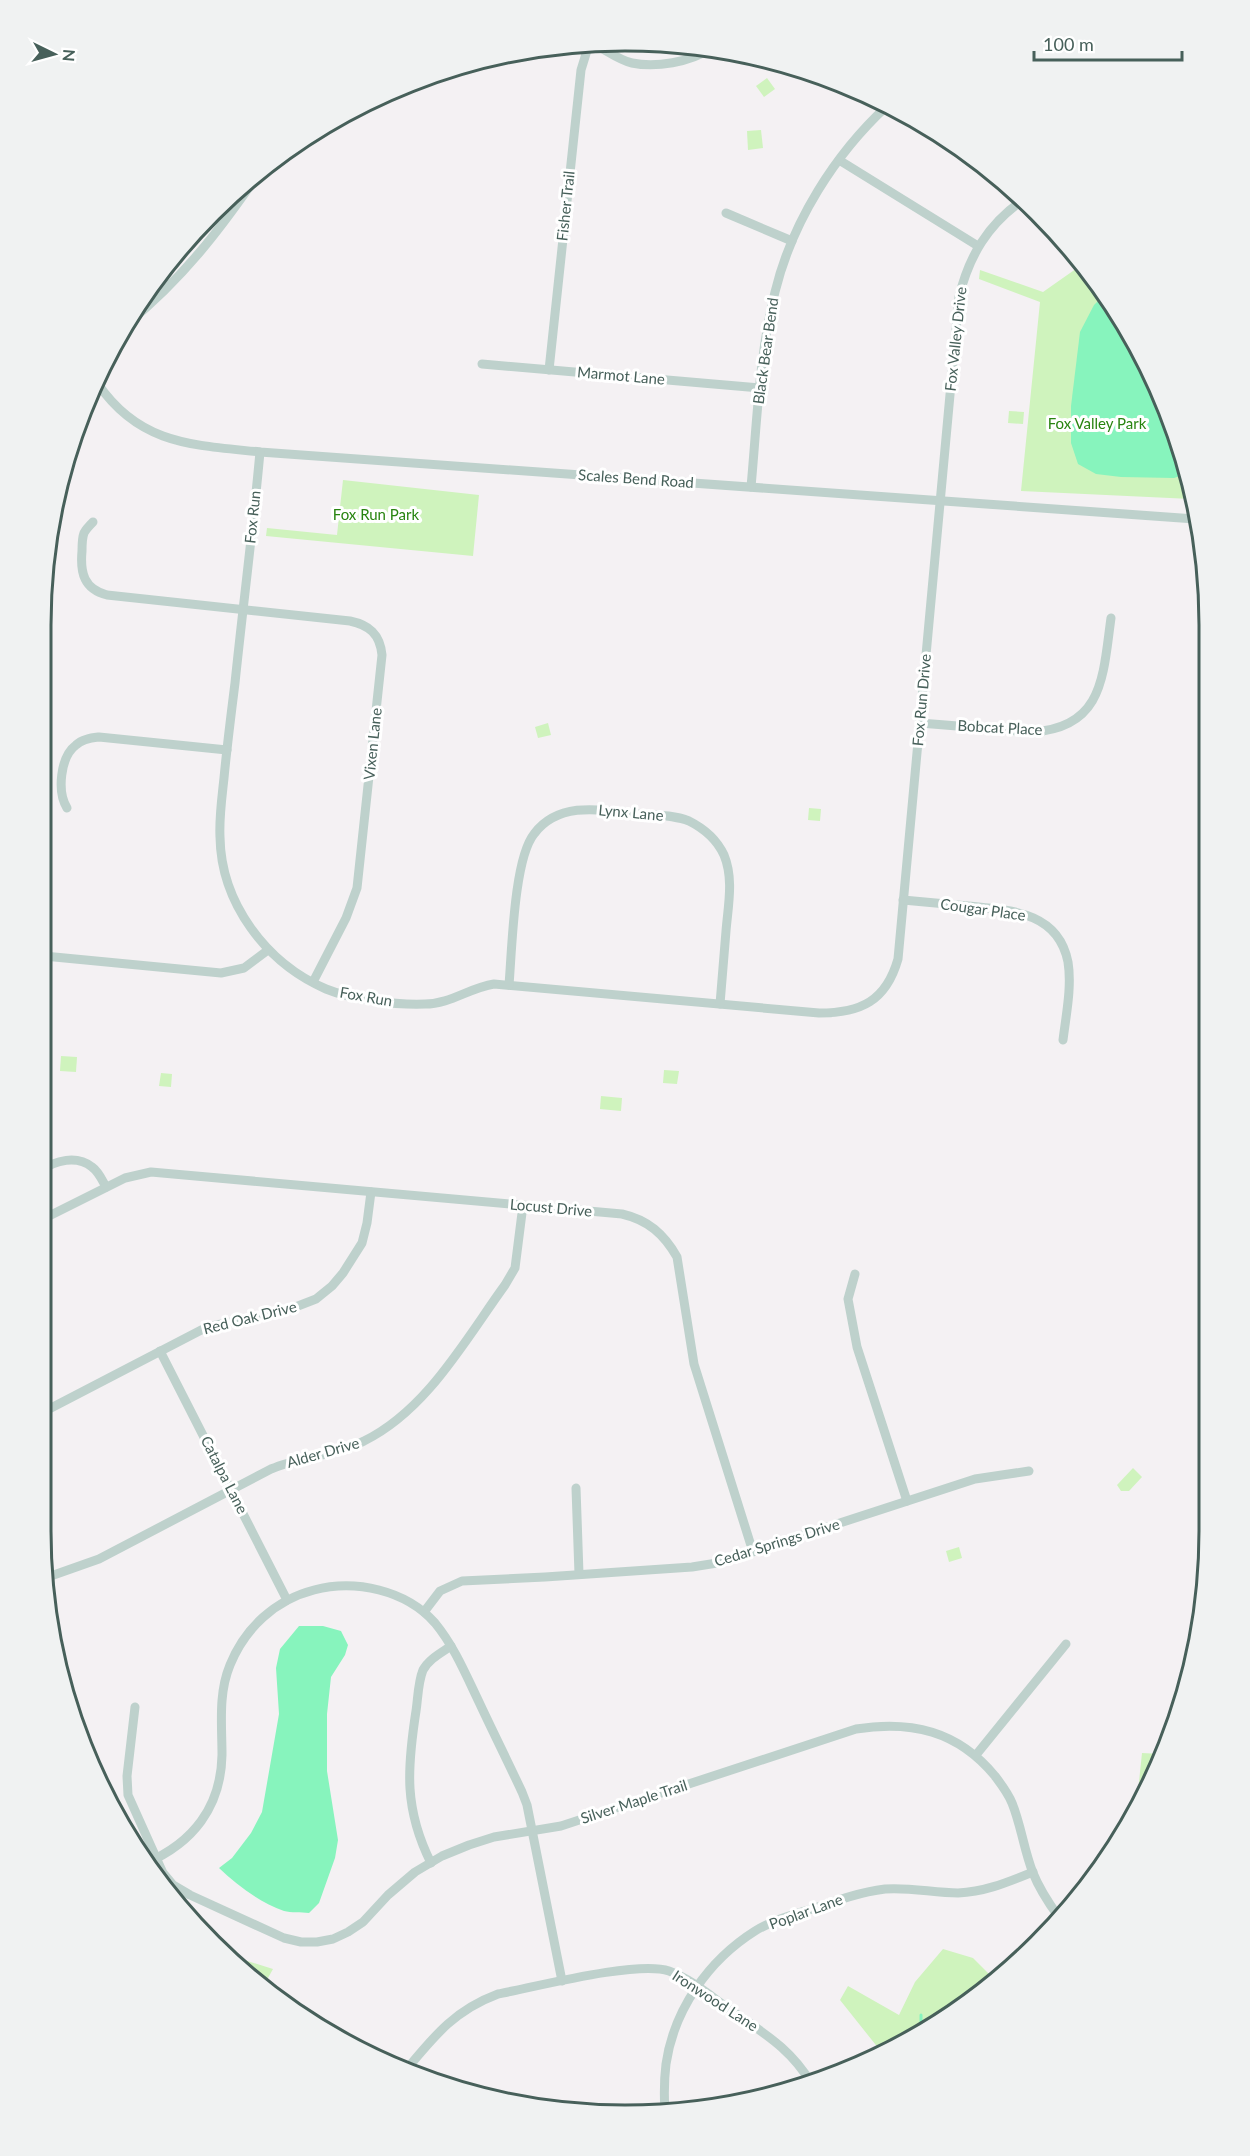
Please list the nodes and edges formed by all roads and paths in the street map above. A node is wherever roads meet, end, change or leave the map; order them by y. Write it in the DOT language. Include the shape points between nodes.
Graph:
graph roads {
  1 [pos="608,51"];
  2 [pos="587,52"];
  3 [pos="697,56"];
  4 [pos="882,111"];
  5 [pos="839,160"];
  6 [pos="241,198"];
  7 [pos="1016,205"];
  8 [pos="726,213"];
  9 [pos="792,241"];
  10 [pos="978,246"];
  11 [pos="147,308"];
  12 [pos="482,364"];
  13 [pos="549,370"];
  14 [pos="760,388"];
  15 [pos="102,389"];
  16 [pos="260,452"];
  17 [pos="751,487"];
  18 [pos="940,500"];
  19 [pos="1189,519"];
  20 [pos="93,522"];
  21 [pos="243,610"];
  22 [pos="1111,618"];
  23 [pos="920,723"];
  24 [pos="227,750"];
  25 [pos="67,808"];
  26 [pos="903,900"];
  27 [pos="268,950"];
  28 [pos="51,957"];
  29 [pos="313,982"];
  30 [pos="509,985"];
  31 [pos="720,1004"];
  32 [pos="1063,1041"];
  33 [pos="51,1165"];
  34 [pos="106,1187"];
  35 [pos="371,1192"];
  36 [pos="523,1205"];
  37 [pos="51,1215"];
  38 [pos="855,1274"];
  39 [pos="159,1351"];
  40 [pos="51,1408"];
  41 [pos="1029,1471"];
  42 [pos="576,1488"];
  43 [pos="232,1489"];
  44 [pos="907,1501"];
  45 [pos="753,1552"];
  46 [pos="579,1574"];
  47 [pos="53,1575"];
  48 [pos="287,1600"];
  49 [pos="424,1611"];
  50 [pos="1066,1644"];
  51 [pos="450,1646"];
  52 [pos="135,1707"];
  53 [pos="976,1755"];
  54 [pos="532,1831"];
  55 [pos="147,1848"];
  56 [pos="154,1859"];
  57 [pos="430,1863"];
  58 [pos="1033,1872"];
  59 [pos="175,1886"];
  60 [pos="1055,1912"];
  61 [pos="562,1981"];
  62 [pos="697,1987"];
  63 [pos="411,2064"];
  64 [pos="806,2076"];
  65 [pos="665,2104"];
  1 -- 3 [label="street" via="631,63 646,64"];
  2 -- 13 [label="street, Fisher Trail" via="581,70"];
  4 -- 5 [label="street, Black Bear Bend"];
  5 -- 9 [label="street, Black Bear Bend"];
  5 -- 10 [label="street"];
  6 -- 11 [label="street" via="189,267"];
  7 -- 10 [label="street, Fox Valley Drive"];
  8 -- 9 [label="street"];
  9 -- 14 [label="street, Black Bear Bend" via="769,316"];
  10 -- 18 [label="street, Fox Valley Drive" via="959,297"];
  12 -- 13 [label="street, Marmot Lane"];
  13 -- 14 [label="street, Marmot Lane"];
  14 -- 17 [label="street, Black Bear Bend"];
  15 -- 16 [label="street, Scales Bend Road" via="131,420 166,438 199,446"];
  16 -- 17 [label="street, Scales Bend Road"];
  16 -- 21 [label="street, Fox Run"];
  17 -- 18 [label="street, Scales Bend Road"];
  18 -- 19 [label="street, Scales Bend Road"];
  18 -- 23 [label="street, Fox Run Drive"];
  20 -- 21 [label="street, Vixen Lane" via="83,534 81,567 83,578 97,592"];
  21 -- 24 [label="street, Fox Run"];
  21 -- 29 [label="street, Vixen Lane" via="363,624 381,645 357,888"];
  22 -- 23 [label="street, Bobcat Place" via="1100,688 1087,710 1067,725 1032,732"];
  23 -- 26 [label="street, Fox Run Drive"];
  24 -- 25 [label="street" via="99,737 81,741 65,760 62,798"];
  24 -- 27 [label="street, Fox Run" via="220,819 222,859 240,912"];
  26 -- 31 [label="street, Fox Run" via="894,973 866,1005 840,1013"];
  26 -- 32 [label="street, Cougar Place" via="1010,910 1042,923 1058,939 1067,960"];
  27 -- 28 [label="street" via="244,968 221,973"];
  27 -- 29 [label="street, Fox Run"];
  29 -- 30 [label="street, Fox Run" via="354,997 420,1004 447,1001 480,986"];
  30 -- 31 [label="street, Fox Run"];
  30 -- 31 [label="street, Lynx Lane" via="520,869 526,847 550,819 592,809 686,820 716,842 730,877"];
  33 -- 34 [label="street" via="78,1161 91,1165"];
  34 -- 35 [label="street, Locust Drive" via="151,1173"];
  34 -- 37 [label="street, Locust Drive"];
  35 -- 36 [label="street, Locust Drive"];
  35 -- 39 [label="street, Red Oak Drive" via="358,1251 338,1280 316,1299 285,1311 207,1327"];
  36 -- 43 [label="street, Alder Drive" via="515,1268 427,1393 408,1412 363,1442 291,1461"];
  36 -- 45 [label="street, Locust Drive" via="636,1217 669,1243 677,1257 694,1364"];
  38 -- 44 [label="street" via="848,1299 857,1347"];
  39 -- 40 [label="street, Red Oak Drive"];
  39 -- 43 [label="street, Catalpa Lane"];
  41 -- 44 [label="street, Cedar Springs Drive" via="975,1479"];
  42 -- 46 [label="street"];
  43 -- 47 [label="street, Alder Drive" via="99,1559"];
  43 -- 48 [label="street, Catalpa Lane"];
  44 -- 45 [label="street, Cedar Springs Drive"];
  45 -- 46 [label="street, Cedar Springs Drive" via="692,1567"];
  46 -- 49 [label="street, Cedar Springs Drive" via="462,1581 440,1591"];
  48 -- 49 [label="street" via="304,1592 343,1585 380,1590"];
  48 -- 56 [label="street" via="259,1620 229,1666 221,1705 220,1775 208,1811 185,1840"];
  49 -- 51 [label="street"];
  50 -- 53 [label="street"];
  51 -- 54 [label="street" via="522,1792"];
  51 -- 57 [label="street" via="424,1670 410,1745 411,1811"];
  52 -- 55 [label="street, Silver Maple Trail" via="128,1795"];
  53 -- 54 [label="street, Silver Maple Trail" via="923,1729 900,1725 867,1727 570,1823"];
  53 -- 58 [label="street, Silver Maple Trail" via="1011,1800"];
  54 -- 57 [label="street, Silver Maple Trail" via="468,1845"];
  54 -- 61 [label="street"];
  57 -- 59 [label="street, Silver Maple Trail" via="388,1895 363,1922 333,1939 316,1942 284,1938"];
  58 -- 60 [label="street, Silver Maple Trail"];
  58 -- 62 [label="street, Poplar Lane" via="980,1891 908,1888 857,1893 756,1930 712,1967"];
  61 -- 62 [label="street, Ironwood Lane" via="654,1968"];
  61 -- 63 [label="street, Ironwood Lane" via="498,1994 464,2010 436,2033"];
  62 -- 64 [label="street, Ironwood Lane" via="775,2040"];
  62 -- 65 [label="street, Poplar Lane" via="672,2035 666,2064"];
}
